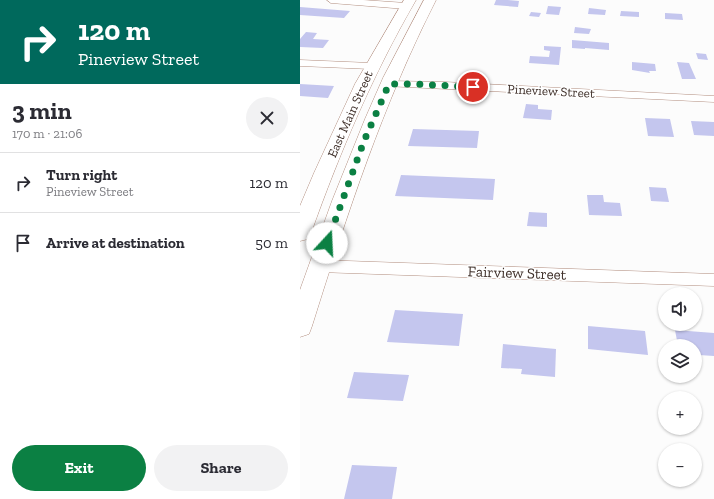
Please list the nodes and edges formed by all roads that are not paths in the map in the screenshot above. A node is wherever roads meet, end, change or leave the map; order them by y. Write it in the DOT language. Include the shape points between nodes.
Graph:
graph roads {
  1 [pos="331,0"];
  2 [pos="430,0"];
  3 [pos="377,2"];
  4 [pos="408,3"];
  5 [pos="300,63"];
  6 [pos="371,66"];
  7 [pos="389,84"];
  8 [pos="714,99"];
  9 [pos="300,231"];
  10 [pos="319,266"];
  11 [pos="714,280"];
  12 [pos="300,326"];
  1 -- 3 [label="street"];
  2 -- 7 [label="main road, East Main Street"];
  3 -- 4 [label="street"];
  4 -- 6 [label="main road, East Main Street"];
  5 -- 6 [label="street"];
  6 -- 9 [label="main road, East Main Street"];
  7 -- 8 [label="street, Pineview Street"];
  7 -- 10 [label="main road, East Main Street" via="364,141"];
  10 -- 11 [label="street, Fairview Street"];
  10 -- 12 [label="main road, East Main Street"];
}
